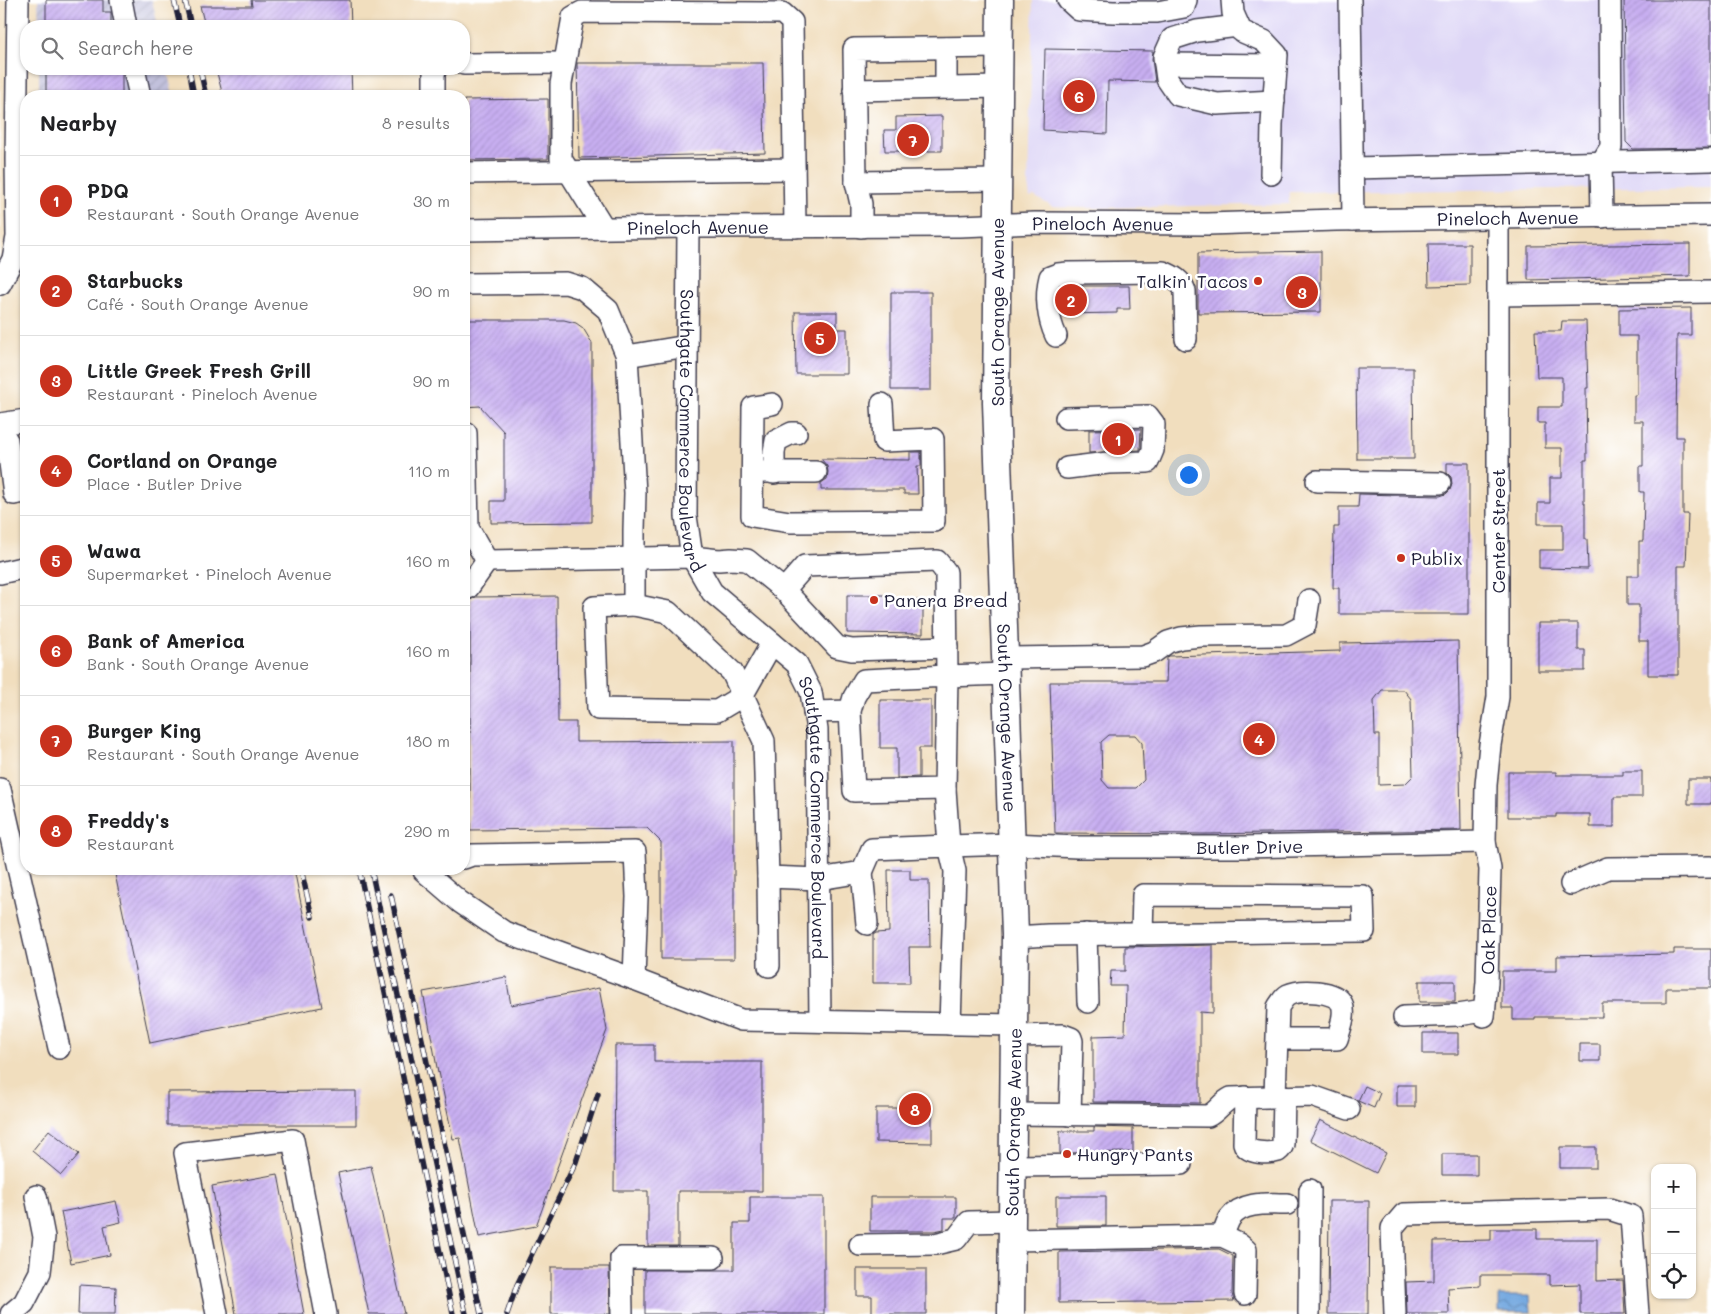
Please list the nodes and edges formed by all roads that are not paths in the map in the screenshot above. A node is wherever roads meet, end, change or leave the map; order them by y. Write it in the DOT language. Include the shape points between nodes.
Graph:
graph roads {
  1 [pos="18,0"];
  2 [pos="121,0"];
  3 [pos="1000,0"];
  4 [pos="1068,0"];
  5 [pos="1186,0"];
  6 [pos="1232,0"];
  7 [pos="1350,0"];
  8 [pos="1610,0"];
  9 [pos="125,20"];
  10 [pos="1238,26"];
  11 [pos="999,47"];
  12 [pos="946,48"];
  13 [pos="564,63"];
  14 [pos="470,64"];
  15 [pos="1165,64"];
  16 [pos="1276,65"];
  17 [pos="135,75"];
  18 [pos="434,75"];
  19 [pos="999,87"];
  20 [pos="946,88"];
  21 [pos="139,90"];
  22 [pos="434,90"];
  23 [pos="854,90"];
  24 [pos="1274,101"];
  25 [pos="1711,160"];
  26 [pos="1602,163"];
  27 [pos="1352,168"];
  28 [pos="794,169"];
  29 [pos="470,173"];
  30 [pos="569,173"];
  31 [pos="1271,174"];
  32 [pos="998,180"];
  33 [pos="856,182"];
  34 [pos="1711,216"];
  35 [pos="1602,217"];
  36 [pos="1498,218"];
  37 [pos="1353,220"];
  38 [pos="997,224"];
  39 [pos="688,227"];
  40 [pos="795,227"];
  41 [pos="861,227"];
  42 [pos="604,228"];
  43 [pos="470,230"];
  44 [pos="15,237"];
  45 [pos="0,284"];
  46 [pos="470,284"];
  47 [pos="1711,292"];
  48 [pos="1498,295"];
  49 [pos="1056,336"];
  50 [pos="1186,338"];
  51 [pos="688,346"];
  52 [pos="627,356"];
  53 [pos="772,404"];
  54 [pos="882,404"];
  55 [pos="1066,418"];
  56 [pos="20,421"];
  57 [pos="0,424"];
  58 [pos="796,433"];
  59 [pos="0,442"];
  60 [pos="1066,468"];
  61 [pos="753,472"];
  62 [pos="816,472"];
  63 [pos="774,473"];
  64 [pos="1317,481"];
  65 [pos="1440,484"];
  66 [pos="20,493"];
  67 [pos="470,534"];
  68 [pos="692,557"];
  69 [pos="633,559"];
  70 [pos="487,561"];
  71 [pos="20,568"];
  72 [pos="0,572"];
  73 [pos="470,585"];
  74 [pos="784,590"];
  75 [pos="1310,600"];
  76 [pos="634,604"];
  77 [pos="772,643"];
  78 [pos="947,647"];
  79 [pos="1006,666"];
  80 [pos="947,676"];
  81 [pos="742,696"];
  82 [pos="850,711"];
  83 [pos="814,712"];
  84 [pos="0,789"];
  85 [pos="945,789"];
  86 [pos="1485,842"];
  87 [pos="1013,844"];
  88 [pos="949,846"];
  89 [pos="470,856"];
  90 [pos="1711,867"];
  91 [pos="862,872"];
  92 [pos="431,875"];
  93 [pos="768,877"];
  94 [pos="819,879"];
  95 [pos="1571,884"];
  96 [pos="867,924"];
  97 [pos="1086,934"];
  98 [pos="1142,934"];
  99 [pos="1015,937"];
  100 [pos="769,966"];
  101 [pos="634,979"];
  102 [pos="1088,1002"];
  103 [pos="1404,1017"];
  104 [pos="820,1021"];
  105 [pos="950,1024"];
  106 [pos="1015,1030"];
  107 [pos="1278,1039"];
  108 [pos="59,1048"];
  109 [pos="1280,1096"];
  110 [pos="1245,1097"];
  111 [pos="1350,1109"];
  112 [pos="1014,1114"];
  113 [pos="1070,1115"];
  114 [pos="1181,1164"];
  115 [pos="1013,1166"];
  116 [pos="1310,1190"];
  117 [pos="36,1196"];
  118 [pos="1287,1204"];
  119 [pos="1012,1230"];
  120 [pos="1222,1236"];
  121 [pos="860,1245"];
  122 [pos="713,1258"];
  123 [pos="1245,1294"];
  124 [pos="11,1314"];
  125 [pos="216,1314"];
  126 [pos="326,1314"];
  127 [pos="622,1314"];
  128 [pos="1011,1314"];
  129 [pos="1309,1314"];
  130 [pos="1395,1314"];
  131 [pos="1638,1314"];
  1 -- 44 [label="street"];
  2 -- 9 [label="street"];
  3 -- 11 [label="main road, South Orange Avenue"];
  4 -- 5 [label="street" via="1079,10 1113,12 1166,11 1184,7"];
  6 -- 10 [label="street"];
  7 -- 27 [label="street"];
  8 -- 26 [label="street" via="1611,147"];
  10 -- 15 [label="street" via="1197,31 1172,39 1164,57"];
  10 -- 16 [label="street" via="1241,31 1264,41 1277,55"];
  11 -- 12 [label="street"];
  11 -- 19 [label="main road, South Orange Avenue"];
  12 -- 20 [label="street"];
  12 -- 23 [label="street" via="854,49"];
  13 -- 14 [label="street"];
  13 -- 28 [label="street" via="572,17 582,12 782,13 792,22"];
  13 -- 30 [label="street" via="561,159"];
  15 -- 16 [label="street"];
  15 -- 24 [label="street" via="1167,79 1178,95 1217,104"];
  16 -- 24 [label="street"];
  17 -- 21 [label="street"];
  18 -- 22 [label="street"];
  19 -- 20 [label="street"];
  19 -- 32 [label="main road, South Orange Avenue"];
  20 -- 23 [label="street"];
  23 -- 33 [label="street"];
  24 -- 31 [label="street"];
  25 -- 26 [label="street"];
  26 -- 27 [label="street"];
  26 -- 35 [label="street"];
  27 -- 37 [label="street"];
  28 -- 30 [label="street"];
  28 -- 40 [label="street"];
  29 -- 30 [label="street"];
  30 -- 42 [label="street"];
  32 -- 33 [label="street"];
  32 -- 38 [label="main road, South Orange Avenue"];
  33 -- 41 [label="street" via="861,204"];
  34 -- 35 [label="street, Pineloch Avenue"];
  35 -- 36 [label="street, Pineloch Avenue"];
  36 -- 37 [label="street, Pineloch Avenue"];
  36 -- 48 [label="street, Center Street"];
  37 -- 38 [label="street, Pineloch Avenue"];
  38 -- 41 [label="street, Pineloch Avenue"];
  38 -- 79 [label="main road, South Orange Avenue" via="996,404"];
  39 -- 40 [label="street, Pineloch Avenue"];
  39 -- 42 [label="street, Pineloch Avenue"];
  39 -- 51 [label="street, Southgate Commerce Boulevard"];
  40 -- 41 [label="street, Pineloch Avenue"];
  42 -- 43 [label="street, Pineloch Avenue"];
  44 -- 45 [label="street" via="14,258"];
  46 -- 52 [label="street" via="566,283 582,288 608,310"];
  47 -- 48 [label="street"];
  48 -- 86 [label="street, Center Street" via="1498,697 1486,786"];
  49 -- 50 [label="street" via="1050,323 1047,286 1050,277 1068,273 1163,272 1183,284"];
  51 -- 52 [label="street"];
  51 -- 68 [label="street, Southgate Commerce Boulevard" via="686,516"];
  52 -- 69 [label="street" via="635,493"];
  53 -- 61 [label="street" via="753,407"];
  54 -- 61 [label="street" via="884,441 933,440 934,520 790,522 752,516"];
  55 -- 60 [label="street" via="1148,416 1154,424 1153,450 1148,462 1108,462"];
  56 -- 57 [label="street"];
  58 -- 63 [label="street" via="776,441"];
  59 -- 66 [label="street" via="7,440 14,494"];
  61 -- 63 [label="street"];
  62 -- 63 [label="street"];
  64 -- 65 [label="street"];
  67 -- 70 [label="street"];
  68 -- 69 [label="street"];
  68 -- 74 [label="street" via="747,560"];
  68 -- 77 [label="street, Southgate Commerce Boulevard" via="712,592"];
  69 -- 70 [label="street"];
  69 -- 76 [label="street"];
  70 -- 73 [label="street"];
  71 -- 72 [label="street"];
  74 -- 78 [label="street" via="837,647 852,650"];
  74 -- 78 [label="street" via="805,566 937,561 946,572"];
  75 -- 79 [label="street" via="1305,625 1286,635 1180,638 1143,656"];
  76 -- 81 [label="street" via="668,612 732,672"];
  76 -- 81 [label="street" via="594,608 598,709 717,711"];
  77 -- 81 [label="street"];
  77 -- 83 [label="street, Southgate Commerce Boulevard" via="797,664 811,692"];
  78 -- 80 [label="street"];
  79 -- 80 [label="street"];
  79 -- 87 [label="main road, South Orange Avenue"];
  80 -- 82 [label="street" via="864,680"];
  80 -- 85 [label="street"];
  81 -- 93 [label="street" via="764,742"];
  82 -- 83 [label="street"];
  82 -- 85 [label="street" via="854,791"];
  83 -- 94 [label="street, Southgate Commerce Boulevard"];
  84 -- 108 [label="street"];
  85 -- 88 [label="street"];
  86 -- 87 [label="street, Butler Drive" via="1234,847"];
  86 -- 103 [label="street, Oak Place" via="1490,869 1484,1014"];
  87 -- 88 [label="street, Butler Drive"];
  87 -- 99 [label="main road, South Orange Avenue"];
  88 -- 91 [label="street, Butler Drive" via="872,848"];
  88 -- 105 [label="street" via="955,871"];
  89 -- 101 [label="street" via="634,852 637,897"];
  90 -- 95 [label="street" via="1608,868"];
  91 -- 94 [label="street"];
  91 -- 96 [label="street"];
  92 -- 101 [label="street" via="460,902 504,932"];
  93 -- 94 [label="street"];
  93 -- 100 [label="street"];
  94 -- 104 [label="street, Southgate Commerce Boulevard"];
  97 -- 98 [label="street"];
  97 -- 99 [label="street"];
  97 -- 102 [label="street"];
  98 -- 98 [label="street" via="1143,895 1363,896 1364,931"];
  99 -- 106 [label="main road, South Orange Avenue"];
  101 -- 104 [label="street" via="741,1020"];
  104 -- 105 [label="street"];
  105 -- 106 [label="street"];
  106 -- 112 [label="main road, South Orange Avenue"];
  106 -- 113 [label="street" via="1071,1038"];
  107 -- 109 [label="street"];
  109 -- 110 [label="street"];
  109 -- 110 [label="street" via="1281,1149 1255,1152 1244,1143"];
  109 -- 111 [label="street" via="1312,1096"];
  110 -- 113 [label="street" via="1222,1102 1208,1116"];
  112 -- 113 [label="street"];
  112 -- 115 [label="main road, South Orange Avenue"];
  114 -- 115 [label="street"];
  115 -- 119 [label="main road, South Orange Avenue"];
  116 -- 129 [label="street"];
  117 -- 124 [label="street" via="44,1237 40,1272 24,1303"];
  118 -- 120 [label="street" via="1258,1204 1241,1209 1231,1218"];
  119 -- 120 [label="street"];
  119 -- 121 [label="street" via="969,1222 956,1239 935,1244"];
  119 -- 128 [label="main road, South Orange Avenue"];
  120 -- 123 [label="street" via="1246,1250"];
  122 -- 127 [label="street" via="621,1258"];
  125 -- 126 [label="street" via="184,1154 293,1140"];
  130 -- 131 [label="street" via="1392,1228 1404,1214 1610,1209 1632,1216"];
}
